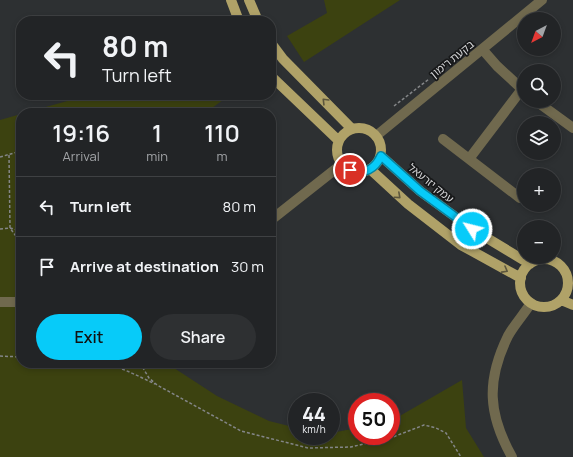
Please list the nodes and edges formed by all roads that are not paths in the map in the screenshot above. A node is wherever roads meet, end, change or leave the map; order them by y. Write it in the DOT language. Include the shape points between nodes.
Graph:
graph roads {
  1 [pos="231,0"];
  2 [pos="249,0"];
  3 [pos="542,0"];
  4 [pos="237,16"];
  5 [pos="256,16"];
  6 [pos="276,50"];
  7 [pos="483,50"];
  8 [pos="276,81"];
  9 [pos="517,84"];
  10 [pos="517,98"];
  11 [pos="546,108"];
  12 [pos="573,128"];
  13 [pos="352,129"];
  14 [pos="376,136"];
  15 [pos="443,139"];
  16 [pos="339,141"];
  17 [pos="381,156"];
  18 [pos="469,159"];
  19 [pos="342,164"];
  20 [pos="370,169"];
  21 [pos="517,196"];
  22 [pos="276,216"];
  23 [pos="517,256"];
  24 [pos="530,264"];
  25 [pos="557,264"];
  26 [pos="521,278"];
  27 [pos="570,285"];
  28 [pos="561,300"];
  29 [pos="0,302"];
  30 [pos="16,302"];
  31 [pos="531,303"];
  32 [pos="573,305"];
  33 [pos="512,457"];
  1 -- 4 [label="main road"];
  2 -- 5 [label="main road"];
  3 -- 7 [label="street, בקעת רימון"];
  13 -- 6 [label="main road, one-way"];
  7 -- 9 [label="street"];
  7 -- 14 [label="street, בקעת רימון"];
  8 -- 16 [label="main road"];
  10 -- 18 [label="street"];
  11 -- 12 [label="street"];
  13 -- 14 [label="main road" via="368,129"];
  13 -- 16 [label="main road"];
  14 -- 17 [label="main road" via="381,145"];
  15 -- 18 [label="street"];
  16 -- 19 [label="main road" via="338,153"];
  17 -- 20 [label="main road" via="377,164"];
  17 -- 23 [label="main road, עמק יזרעאל" via="420,191 466,225"];
  18 -- 21 [label="street"];
  19 -- 20 [label="main road" via="355,171"];
  19 -- 22 [label="street"];
  20 -- 26 [label="main road, one-way" via="408,204 461,245"];
  24 -- 26 [label="main road"];
  25 -- 27 [label="main road" via="565,271"];
  26 -- 31 [label="main road" via="522,292"];
  27 -- 28 [label="main road"];
  28 -- 31 [label="main road" via="544,307"];
  28 -- 32 [label="main road"];
  29 -- 30 [label="street"];
  31 -- 33 [label="street" via="509,335 495,367 492,390 493,410"];
}
